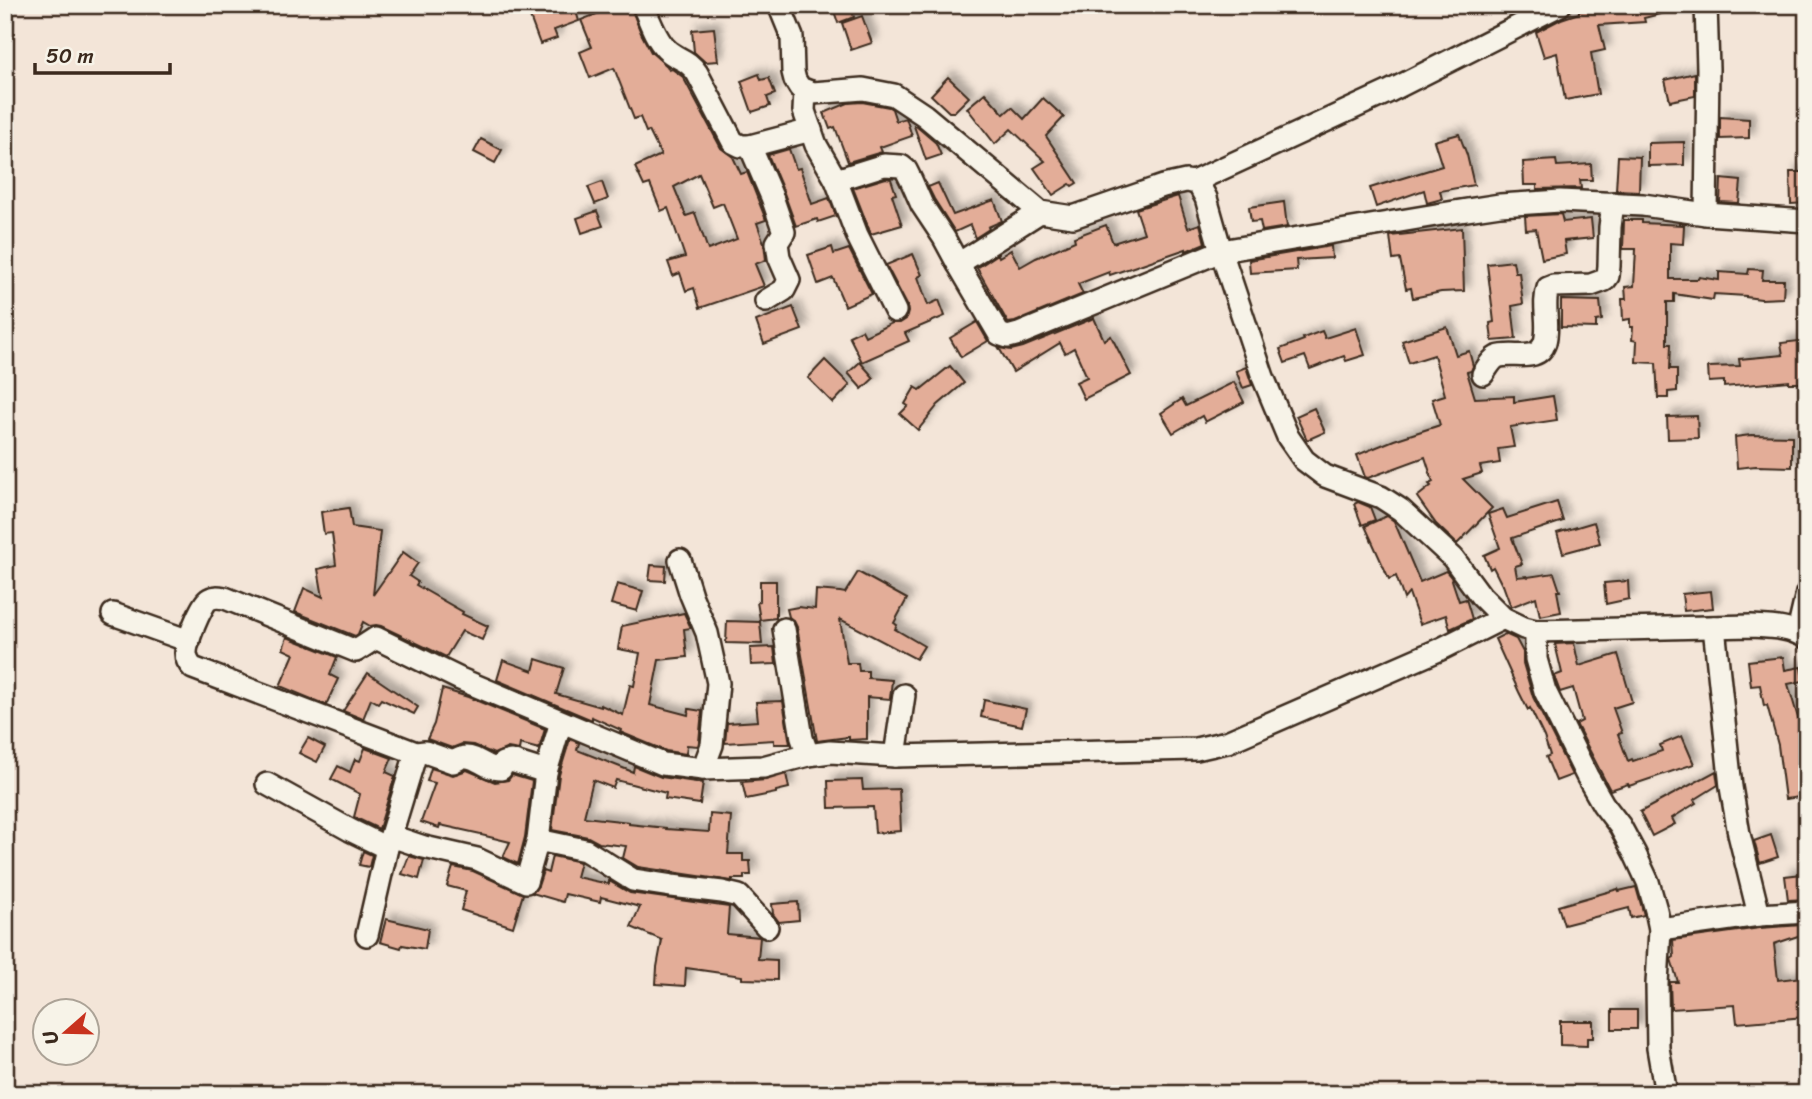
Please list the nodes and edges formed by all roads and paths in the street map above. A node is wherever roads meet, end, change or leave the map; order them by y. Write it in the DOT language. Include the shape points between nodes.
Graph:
graph roads {
  1 [pos="643,5"];
  2 [pos="779,5"];
  3 [pos="1560,5"];
  4 [pos="1706,5"];
  5 [pos="805,91"];
  6 [pos="811,130"];
  7 [pos="750,146"];
  8 [pos="836,180"];
  9 [pos="1193,182"];
  10 [pos="1613,203"];
  11 [pos="1040,212"];
  12 [pos="1706,214"];
  13 [pos="1807,221"];
  14 [pos="1221,251"];
  15 [pos="958,264"];
  16 [pos="766,301"];
  17 [pos="895,311"];
  18 [pos="1483,374"];
  19 [pos="680,560"];
  20 [pos="1807,593"];
  21 [pos="113,614"];
  22 [pos="1503,618"];
  23 [pos="1714,627"];
  24 [pos="784,629"];
  25 [pos="1536,631"];
  26 [pos="1802,635"];
  27 [pos="189,641"];
  28 [pos="905,695"];
  29 [pos="561,722"];
  30 [pos="416,753"];
  31 [pos="808,755"];
  32 [pos="895,756"];
  33 [pos="703,769"];
  34 [pos="546,772"];
  35 [pos="267,784"];
  36 [pos="538,840"];
  37 [pos="389,842"];
  38 [pos="1807,912"];
  39 [pos="1759,915"];
  40 [pos="767,927"];
  41 [pos="1660,929"];
  42 [pos="367,935"];
  43 [pos="1666,1094"];
  1 -- 7 [label="street" via="664,48 692,65 733,142"];
  2 -- 5 [label="street" via="793,41 795,80"];
  3 -- 9 [label="street" via="1388,92"];
  4 -- 12 [label="street"];
  5 -- 6 [label="street" via="804,111"];
  5 -- 11 [label="street" via="863,89 894,95"];
  6 -- 7 [label="street"];
  6 -- 8 [label="street"];
  7 -- 16 [label="street" via="784,232 777,243 789,280 784,290"];
  8 -- 15 [label="street" via="884,165 901,166"];
  8 -- 17 [label="street"];
  9 -- 11 [label="street" via="1163,186 1073,217"];
  9 -- 14 [label="street" via="1203,190"];
  10 -- 12 [label="street"];
  10 -- 14 [label="street" via="1500,205"];
  10 -- 18 [label="street" via="1605,280 1548,288 1541,351 1497,357"];
  11 -- 15 [label="street"];
  12 -- 13 [label="street"];
  14 -- 15 [label="street" via="1008,337 999,334"];
  14 -- 22 [label="street" via="1263,377 1288,438 1304,460 1325,476 1381,497 1401,510 1453,558"];
  19 -- 33 [label="street" via="707,634 718,683 712,745"];
  20 -- 26 [label="street"];
  21 -- 27 [label="street"];
  22 -- 25 [label="street"];
  22 -- 32 [label="street" via="1227,742 1196,749"];
  23 -- 25 [label="street"];
  23 -- 26 [label="street" via="1776,628"];
  23 -- 39 [label="street" via="1731,787"];
  24 -- 31 [label="street"];
  25 -- 41 [label="street" via="1536,659 1545,691 1587,776 1636,854"];
  27 -- 29 [label="street" via="203,605 209,599 225,598 355,651 376,638 460,680"];
  27 -- 30 [label="street" via="187,661 193,668"];
  28 -- 32 [label="street"];
  29 -- 33 [label="street" via="663,764"];
  29 -- 34 [label="street"];
  30 -- 34 [label="street" via="453,762 469,757 494,769 511,761"];
  30 -- 37 [label="street"];
  31 -- 32 [label="street"];
  31 -- 33 [label="street" via="763,767"];
  34 -- 36 [label="street"];
  35 -- 37 [label="street" via="350,830"];
  36 -- 37 [label="street" via="525,882 477,859"];
  36 -- 40 [label="street" via="586,850 633,880 739,896"];
  37 -- 42 [label="street"];
  38 -- 39 [label="street"];
  39 -- 41 [label="street"];
  41 -- 43 [label="street" via="1658,1048"];
}
